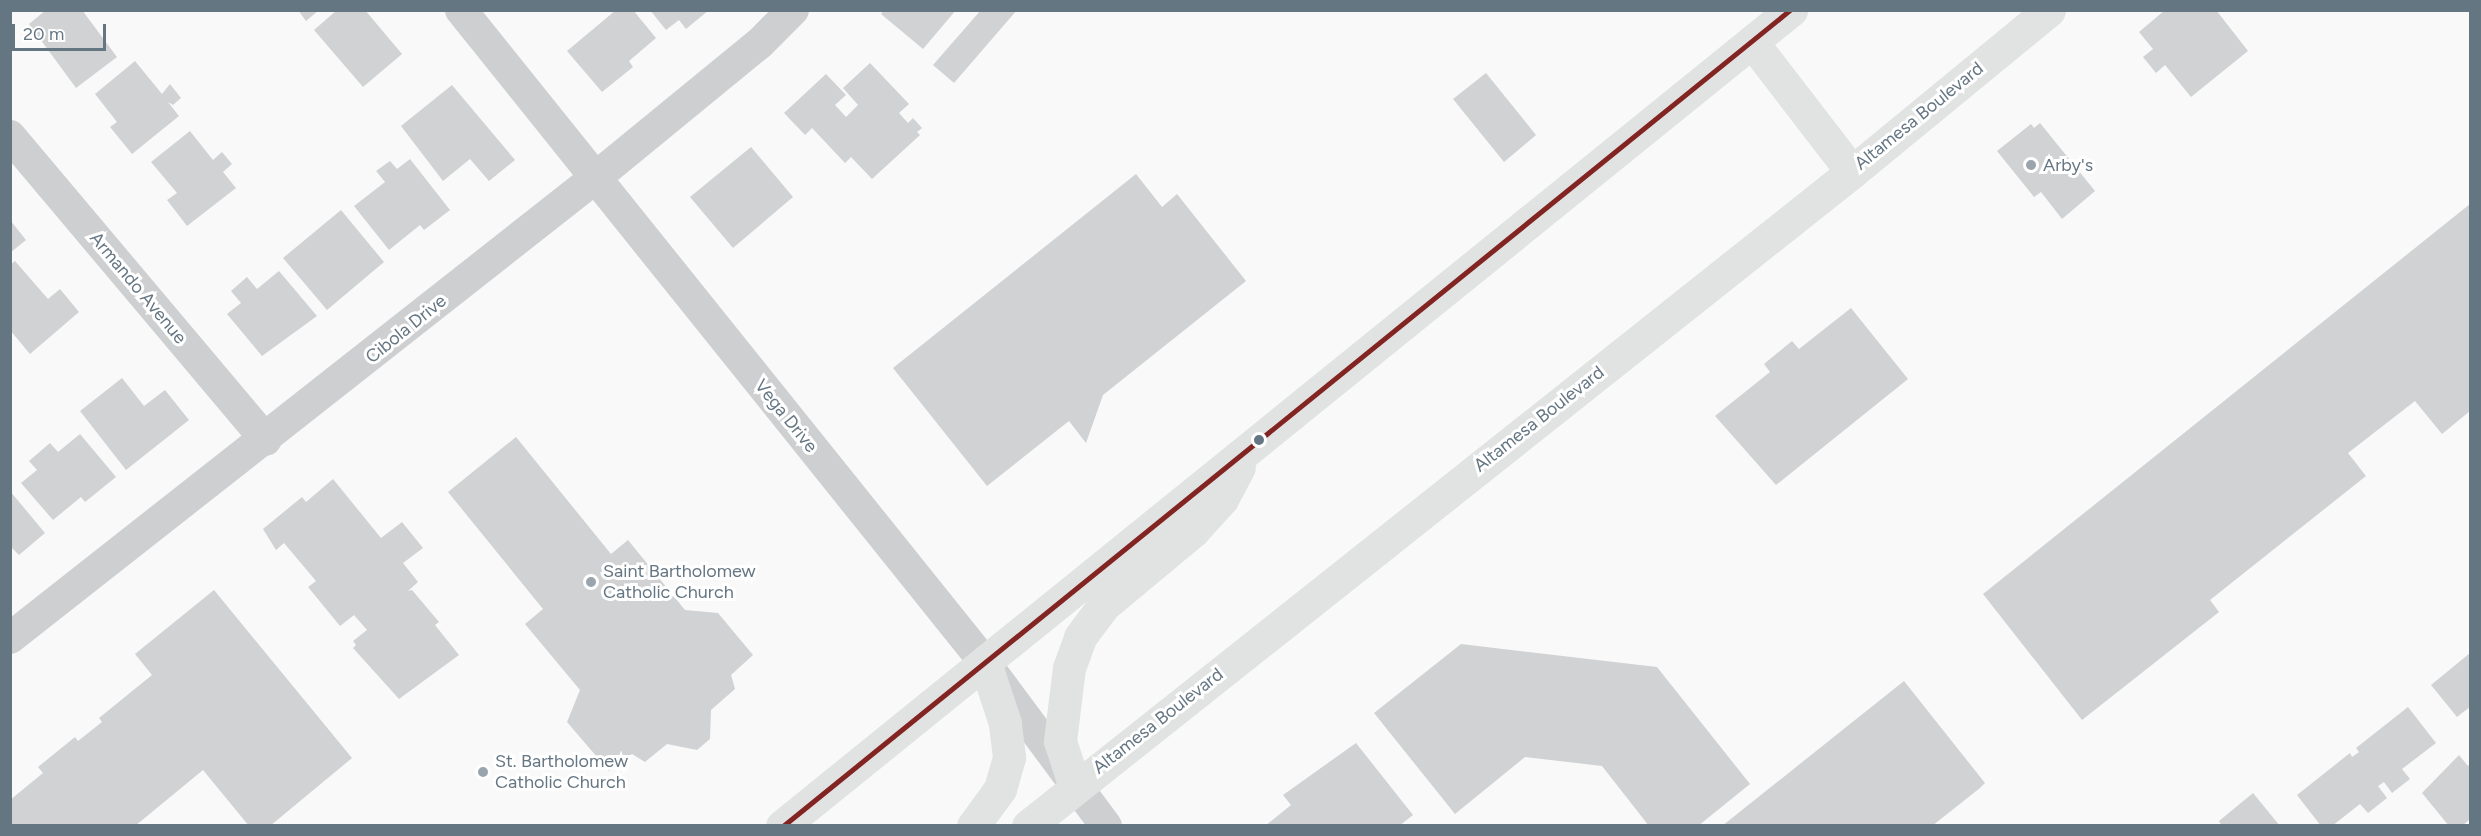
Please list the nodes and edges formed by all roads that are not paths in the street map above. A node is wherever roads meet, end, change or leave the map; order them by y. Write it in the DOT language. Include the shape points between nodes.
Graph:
graph roads {
  1 [pos="461,10"];
  2 [pos="793,10"];
  3 [pos="1791,10"];
  4 [pos="2049,10"];
  5 [pos="1752,42"];
  6 [pos="10,136"];
  7 [pos="1852,172"];
  8 [pos="595,178"];
  9 [pos="266,440"];
  10 [pos="1251,448"];
  11 [pos="10,638"];
  12 [pos="985,663"];
  13 [pos="1075,787"];
  14 [pos="782,825"];
  15 [pos="973,825"];
  16 [pos="1028,825"];
  17 [pos="1106,825"];
  1 -- 8 [label="street, Vega Drive"];
  2 -- 8 [label="street, Cibola Drive" via="759,44"];
  3 -- 5 [label="main road"];
  4 -- 7 [label="main road, Altamesa Boulevard"];
  5 -- 7 [label="main road"];
  5 -- 10 [label="main road"];
  6 -- 9 [label="street, Armando Avenue"];
  7 -- 13 [label="main road, Altamesa Boulevard"];
  8 -- 9 [label="street, Cibola Drive"];
  8 -- 12 [label="street, Vega Drive"];
  9 -- 11 [label="street, Cibola Drive"];
  10 -- 12 [label="main road"];
  10 -- 13 [label="main road" via="1222,499 1193,531 1104,605 1080,637 1069,668 1060,741"];
  12 -- 13 [label="street, Vega Drive"];
  12 -- 14 [label="main road"];
  12 -- 15 [label="main road" via="1005,723 1009,757 1000,789"];
  13 -- 16 [label="main road, Altamesa Boulevard"];
  13 -- 17 [label="street, Vega Drive"];
}
